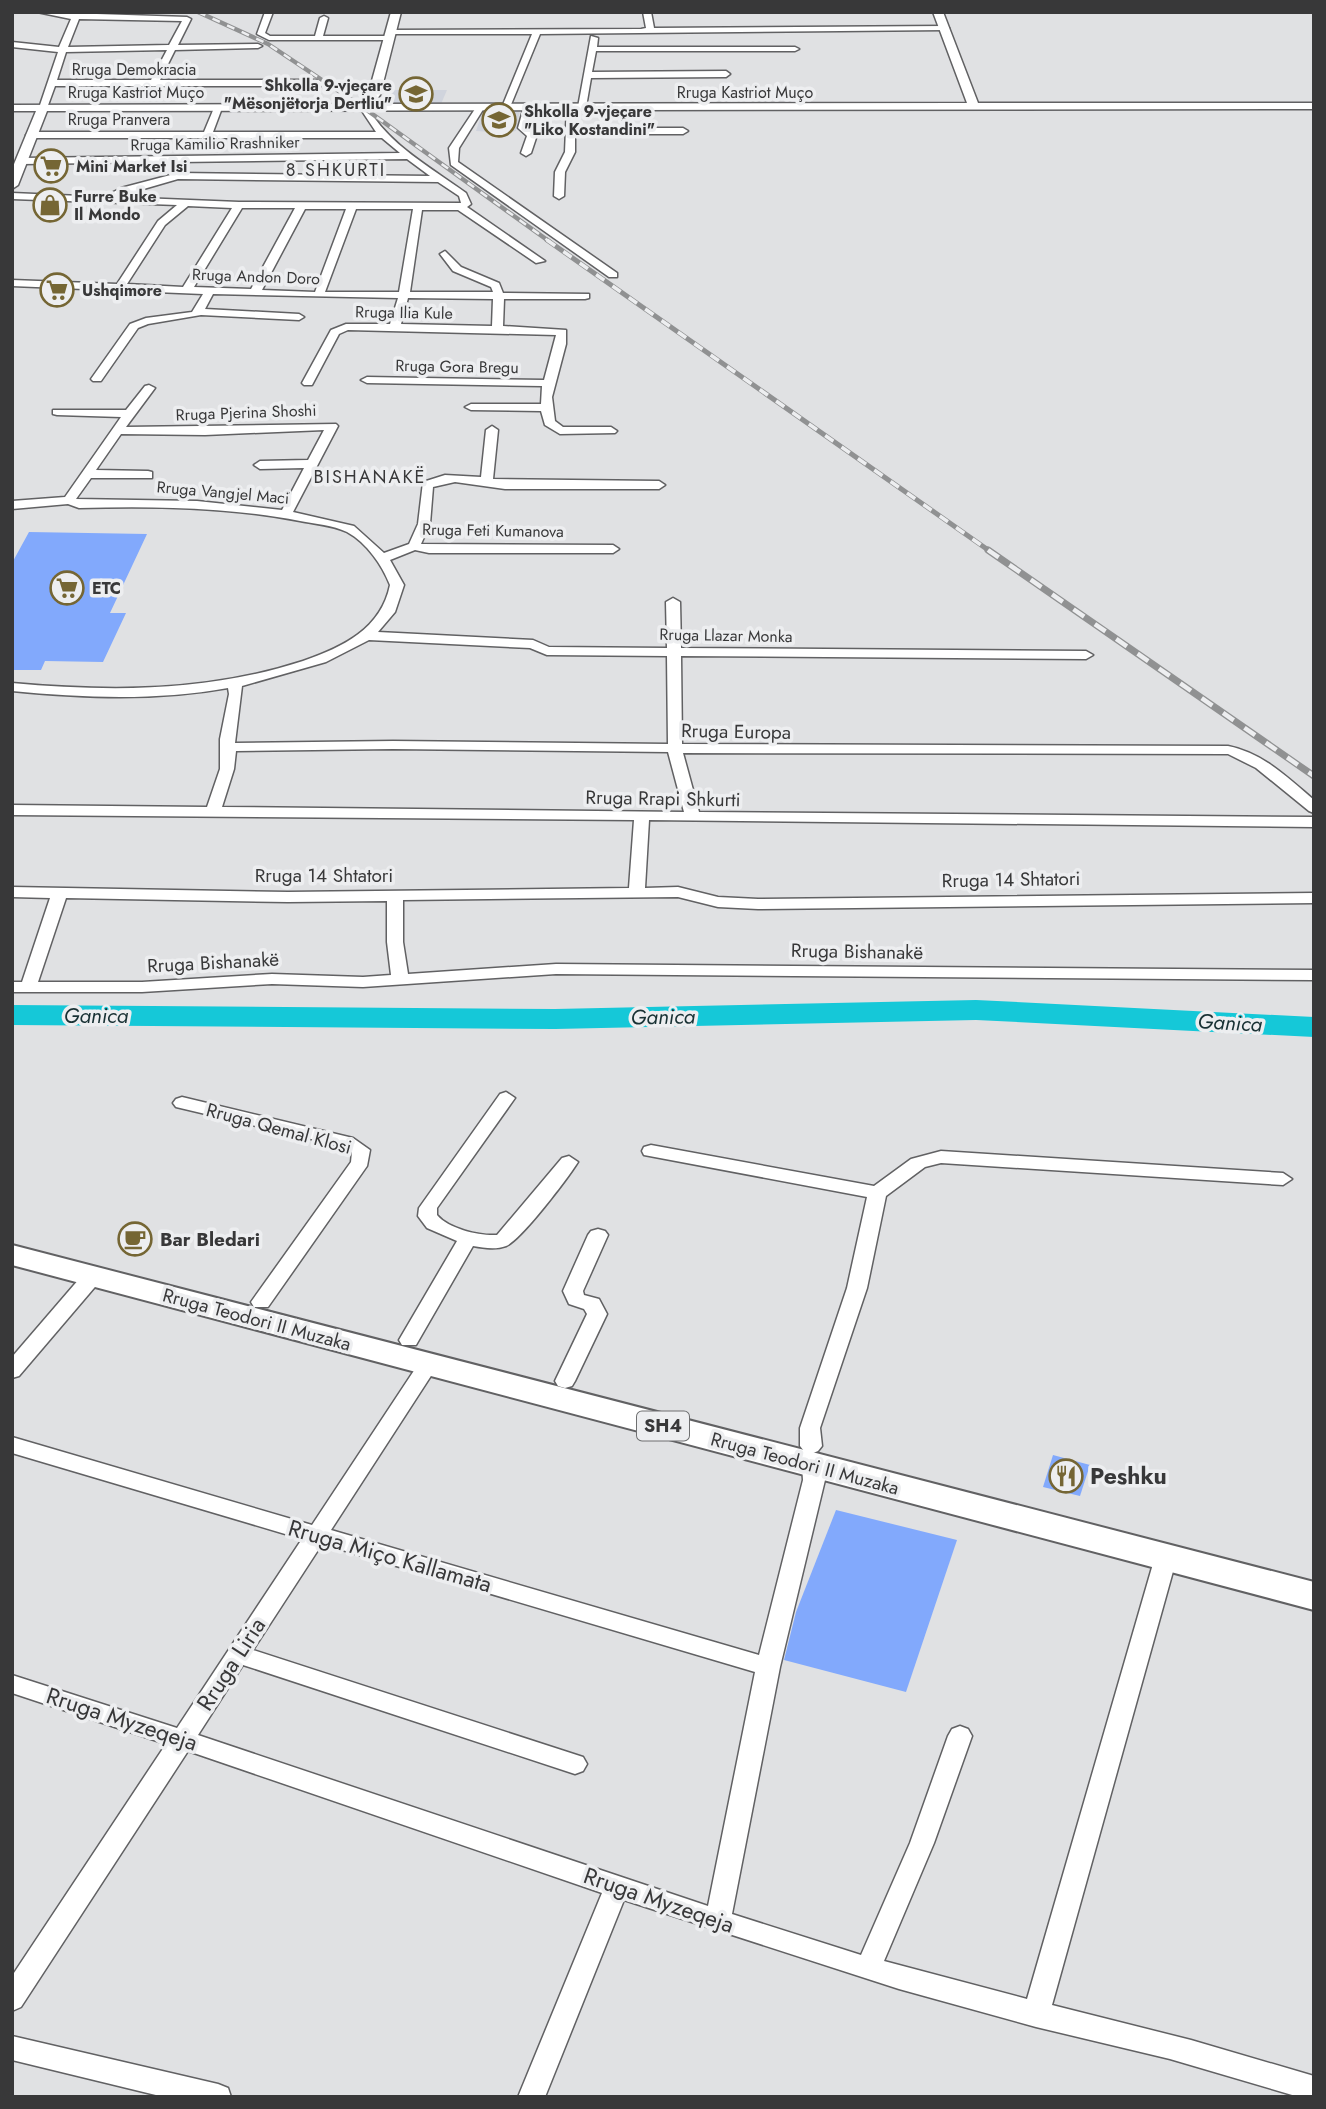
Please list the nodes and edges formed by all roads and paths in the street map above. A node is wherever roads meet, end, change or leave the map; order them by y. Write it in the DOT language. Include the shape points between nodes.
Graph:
graph roads {
  1 [pos="41,12"];
  2 [pos="269,12"];
  3 [pos="396,12"];
  4 [pos="647,12"];
  5 [pos="938,12"];
  6 [pos="80,15"];
  7 [pos="324,18"];
  8 [pos="945,28"];
  9 [pos="650,30"];
  10 [pos="537,31"];
  11 [pos="596,31"];
  12 [pos="390,35"];
  13 [pos="318,38"];
  14 [pos="12,44"];
  15 [pos="258,46"];
  16 [pos="171,49"];
  17 [pos="592,49"];
  18 [pos="795,49"];
  19 [pos="62,50"];
  20 [pos="726,74"];
  21 [pos="588,75"];
  22 [pos="50,83"];
  23 [pos="154,83"];
  24 [pos="321,83"];
  25 [pos="1314,106"];
  26 [pos="480,107"];
  27 [pos="506,107"];
  28 [pos="528,107"];
  29 [pos="576,107"];
  30 [pos="974,107"];
  31 [pos="12,108"];
  32 [pos="43,108"];
  33 [pos="218,108"];
  34 [pos="364,108"];
  35 [pos="570,131"];
  36 [pos="683,131"];
  37 [pos="31,135"];
  38 [pos="207,135"];
  39 [pos="384,135"];
  40 [pos="526,153"];
  41 [pos="409,156"];
  42 [pos="180,159"];
  43 [pos="21,161"];
  44 [pos="165,178"];
  45 [pos="442,179"];
  46 [pos="12,185"];
  47 [pos="12,196"];
  48 [pos="559,197"];
  49 [pos="105,199"];
  50 [pos="187,202"];
  51 [pos="239,205"];
  52 [pos="301,206"];
  53 [pos="352,206"];
  54 [pos="418,207"];
  55 [pos="460,207"];
  56 [pos="445,254"];
  57 [pos="540,261"];
  58 [pos="613,275"];
  59 [pos="12,283"];
  60 [pos="120,287"];
  61 [pos="187,289"];
  62 [pos="210,290"];
  63 [pos="255,292"];
  64 [pos="319,295"];
  65 [pos="404,295"];
  66 [pos="499,295"];
  67 [pos="585,296"];
  68 [pos="199,312"];
  69 [pos="299,317"];
  70 [pos="395,327"];
  71 [pos="497,329"];
  72 [pos="97,379"];
  73 [pos="367,380"];
  74 [pos="308,383"];
  75 [pos="547,383"];
  76 [pos="149,388"];
  77 [pos="471,407"];
  78 [pos="545,408"];
  79 [pos="57,412"];
  80 [pos="129,414"];
  81 [pos="492,429"];
  82 [pos="119,430"];
  83 [pos="611,431"];
  84 [pos="312,464"];
  85 [pos="260,465"];
  86 [pos="89,474"];
  87 [pos="148,475"];
  88 [pos="487,481"];
  89 [pos="659,485"];
  90 [pos="69,500"];
  91 [pos="12,505"];
  92 [pos="286,514"];
  93 [pos="414,546"];
  94 [pos="612,550"];
  95 [pos="381,559"];
  96 [pos="673,602"];
  97 [pos="368,636"];
  98 [pos="673,652"];
  99 [pos="1086,655"];
  100 [pos="235,685"];
  101 [pos="12,687"];
  102 [pos="229,747"];
  103 [pos="675,750"];
  104 [pos="1314,808"];
  105 [pos="12,810"];
  106 [pos="213,813"];
  107 [pos="642,817"];
  108 [pos="693,818"];
  109 [pos="1314,822"];
  110 [pos="12,892"];
  111 [pos="637,892"];
  112 [pos="60,893"];
  113 [pos="395,896"];
  114 [pos="1314,898"];
  115 [pos="1314,975"];
  116 [pos="400,979"];
  117 [pos="20,988"];
  118 [pos="506,1098"];
  119 [pos="182,1104"];
  120 [pos="651,1151"];
  121 [pos="569,1162"];
  122 [pos="1283,1179"];
  123 [pos="877,1193"];
  124 [pos="598,1235"];
  125 [pos="12,1238"];
  126 [pos="468,1238"];
  127 [pos="12,1255"];
  128 [pos="93,1276"];
  129 [pos="261,1302"];
  130 [pos="418,1352"];
  131 [pos="12,1371"];
  132 [pos="565,1381"];
  133 [pos="12,1445"];
  134 [pos="812,1455"];
  135 [pos="316,1534"];
  136 [pos="1166,1557"];
  137 [pos="1314,1576"];
  138 [pos="1314,1596"];
  139 [pos="237,1654"];
  140 [pos="768,1667"];
  141 [pos="12,1684"];
  142 [pos="960,1736"];
  143 [pos="184,1738"];
  144 [pos="575,1764"];
  145 [pos="617,1886"];
  146 [pos="718,1921"];
  147 [pos="868,1968"];
  148 [pos="12,1999"];
  149 [pos="1036,2015"];
  150 [pos="12,2048"];
  151 [pos="1314,2089"];
  152 [pos="200,2095"];
  153 [pos="531,2097"];
  1 -- 6 [label="street"];
  2 -- 13 [label="street" via="261,32 264,36"];
  3 -- 12 [label="street"];
  4 -- 9 [label="street"];
  5 -- 8 [label="street"];
  6 -- 16 [label="street" via="183,18 187,20"];
  6 -- 19 [label="street"];
  7 -- 13 [label="street"];
  8 -- 9 [label="street"];
  8 -- 30 [label="street"];
  9 -- 11 [label="street"];
  10 -- 11 [label="street" via="551,26"];
  10 -- 12 [label="street" via="449,27"];
  10 -- 27 [label="street"];
  11 -- 17 [label="street"];
  12 -- 13 [label="street"];
  12 -- 34 [label="street" via="374,95"];
  14 -- 19 [label="street"];
  15 -- 16 [label="street"];
  16 -- 19 [label="street" via="116,45"];
  16 -- 23 [label="street"];
  17 -- 18 [label="street"];
  17 -- 21 [label="street"];
  19 -- 22 [label="street"];
  20 -- 21 [label="street"];
  21 -- 29 [label="street"];
  22 -- 23 [label="street, Rruga Demokracia"];
  22 -- 32 [label="street"];
  23 -- 24 [label="street, Rruga Demokracia" via="220,78"];
  25 -- 30 [label="street, Rruga Kastriot Muço"];
  26 -- 27 [label="street, Rruga Kastriot Muço"];
  26 -- 34 [label="street, Rruga Kastriot Muço"];
  26 -- 58 [label="street" via="472,127 460,135 454,163"];
  27 -- 28 [label="street, Rruga Kastriot Muço"];
  28 -- 29 [label="street, Rruga Kastriot Muço"];
  28 -- 40 [label="street" via="523,128 533,135"];
  29 -- 30 [label="street, Rruga Kastriot Muço"];
  29 -- 35 [label="street"];
  31 -- 32 [label="street, Rruga Kastriot Muço"];
  32 -- 33 [label="street, Rruga Kastriot Muço"];
  32 -- 37 [label="street"];
  33 -- 34 [label="street, Rruga Kastriot Muço"];
  33 -- 38 [label="street"];
  34 -- 39 [label="street"];
  35 -- 36 [label="street"];
  35 -- 48 [label="street"];
  37 -- 38 [label="street, Rruga Pranvera"];
  37 -- 43 [label="street"];
  38 -- 39 [label="street, Rruga Pranvera"];
  39 -- 41 [label="street"];
  41 -- 42 [label="street, Rruga Kamilio Rrashniker"];
  41 -- 45 [label="street"];
  42 -- 43 [label="street, Rruga Kamilio Rrashniker"];
  42 -- 44 [label="street"];
  43 -- 46 [label="street"];
  44 -- 45 [label="street"];
  44 -- 49 [label="street"];
  45 -- 55 [label="street" via="467,200"];
  47 -- 49 [label="street"];
  49 -- 50 [label="street"];
  50 -- 51 [label="street"];
  50 -- 60 [label="street" via="161,223"];
  51 -- 52 [label="street"];
  51 -- 61 [label="street"];
  52 -- 53 [label="street"];
  52 -- 63 [label="street"];
  53 -- 54 [label="street"];
  53 -- 64 [label="street"];
  54 -- 55 [label="street"];
  54 -- 65 [label="street"];
  55 -- 57 [label="street"];
  56 -- 66 [label="street" via="457,269 493,282"];
  59 -- 60 [label="street, Rruga Andon Doro"];
  60 -- 61 [label="street, Rruga Andon Doro"];
  61 -- 62 [label="street, Rruga Andon Doro"];
  62 -- 63 [label="street, Rruga Andon Doro"];
  62 -- 68 [label="street"];
  63 -- 64 [label="street, Rruga Andon Doro"];
  64 -- 65 [label="street, Rruga Andon Doro"];
  65 -- 66 [label="street, Rruga Andon Doro"];
  65 -- 70 [label="street"];
  66 -- 67 [label="street, Rruga Andon Doro"];
  66 -- 71 [label="street"];
  68 -- 69 [label="street"];
  68 -- 72 [label="street" via="134,326"];
  70 -- 71 [label="street, Rruga Ilia Kule"];
  70 -- 74 [label="street, Rruga Ilia Kule" via="338,329"];
  71 -- 75 [label="street, Rruga Ilia Kule" via="562,332"];
  73 -- 75 [label="street, Rruga Gora Bregu"];
  75 -- 78 [label="street"];
  76 -- 80 [label="street"];
  77 -- 78 [label="street"];
  78 -- 83 [label="street" via="549,423 560,430"];
  79 -- 80 [label="street"];
  80 -- 82 [label="street"];
  81 -- 88 [label="street"];
  82 -- 84 [label="street, Rruga Pjerina Shoshi" via="332,426"];
  82 -- 86 [label="street"];
  84 -- 85 [label="street"];
  84 -- 92 [label="street, Rruga Pjerina Shoshi"];
  86 -- 87 [label="street"];
  86 -- 90 [label="street"];
  88 -- 89 [label="street, Rruga Feti Kumanova" via="505,485"];
  88 -- 93 [label="street, Rruga Feti Kumanova" via="449,479 427,485 424,524"];
  90 -- 91 [label="street, Rruga Vangjel Maci"];
  90 -- 92 [label="street, Rruga Vangjel Maci" via="79,505 186,504"];
  92 -- 95 [label="street, Rruga Vangjel Maci" via="352,530"];
  93 -- 94 [label="street, Rruga Feti Kumanova"];
  93 -- 95 [label="street"];
  95 -- 97 [label="street, Rruga Vangjel Maci" via="394,577 396,593"];
  96 -- 98 [label="street"];
  97 -- 98 [label="street, Rruga Llazar Monka" via="533,644 547,651"];
  97 -- 100 [label="street, Rruga Vangjel Maci" via="309,663"];
  98 -- 99 [label="street, Rruga Llazar Monka"];
  98 -- 103 [label="street"];
  100 -- 101 [label="street, Rruga Vangjel Maci" via="111,694"];
  100 -- 102 [label="street"];
  102 -- 103 [label="street, Rruga Europa"];
  102 -- 106 [label="street"];
  103 -- 104 [label="street, Rruga Europa" via="1242,752"];
  103 -- 108 [label="street"];
  105 -- 106 [label="street, Rruga Rrapi Shkurti"];
  106 -- 107 [label="street, Rruga Rrapi Shkurti"];
  107 -- 108 [label="street, Rruga Rrapi Shkurti"];
  107 -- 111 [label="street"];
  108 -- 109 [label="street, Rruga Rrapi Shkurti"];
  110 -- 112 [label="street, Rruga 14 Shtatori"];
  111 -- 113 [label="street, Rruga 14 Shtatori"];
  111 -- 114 [label="street, Rruga 14 Shtatori" via="690,893 727,904"];
  112 -- 113 [label="street, Rruga 14 Shtatori"];
  112 -- 117 [label="street, Rruga Bishanakë"];
  113 -- 116 [label="street" via="394,942"];
  115 -- 116 [label="street, Rruga Bishanakë" via="590,969"];
  116 -- 117 [label="street, Rruga Bishanakë"];
  118 -- 126 [label="street" via="428,1208 427,1216 434,1224"];
  119 -- 129 [label="street, Rruga Qemal Klosi" via="347,1142 360,1150 360,1162"];
  120 -- 123 [label="street"];
  121 -- 126 [label="street" via="502,1241"];
  122 -- 123 [label="street" via="941,1157 918,1163"];
  123 -- 134 [label="street" via="857,1288 810,1428"];
  124 -- 132 [label="street" via="573,1291 576,1299 593,1304 597,1314"];
  125 -- 129 [label="main road, Rruga Teodori II Muzaka / SH4"];
  126 -- 130 [label="street, Rruga Liria"];
  127 -- 128 [label="main road, Rruga Teodori II Muzaka / SH4"];
  128 -- 130 [label="main road, Rruga Teodori II Muzaka / SH4"];
  128 -- 131 [label="street"];
  129 -- 130 [label="main road, Rruga Teodori II Muzaka / SH4"];
  130 -- 132 [label="main road, Rruga Teodori II Muzaka / SH4"];
  130 -- 134 [label="main road, Rruga Teodori II Muzaka / SH4"];
  130 -- 135 [label="street, Rruga Liria"];
  132 -- 134 [label="main road, Rruga Teodori II Muzaka / SH4"];
  133 -- 135 [label="street, Rruga Miço Kallamata"];
  134 -- 136 [label="main road, Rruga Teodori II Muzaka / SH4"];
  134 -- 137 [label="main road, Rruga Teodori II Muzaka / SH4"];
  134 -- 140 [label="street" via="814,1480"];
  135 -- 139 [label="street, Rruga Liria"];
  135 -- 140 [label="street, Rruga Miço Kallamata"];
  136 -- 138 [label="main road, Rruga Teodori II Muzaka / SH4"];
  136 -- 149 [label="street"];
  139 -- 143 [label="street, Rruga Liria"];
  139 -- 144 [label="street"];
  140 -- 146 [label="street"];
  141 -- 143 [label="street, Rruga Myzeqeja"];
  142 -- 147 [label="street" via="922,1843"];
  143 -- 145 [label="street, Rruga Myzeqeja"];
  143 -- 148 [label="street, Rruga Liria"];
  145 -- 146 [label="street, Rruga Myzeqeja"];
  145 -- 153 [label="street"];
  146 -- 147 [label="street, Rruga Myzeqeja"];
  147 -- 149 [label="street, Rruga Myzeqeja"];
  149 -- 151 [label="street, Rruga Myzeqeja" via="1151,2041"];
  150 -- 152 [label="street"];
}
